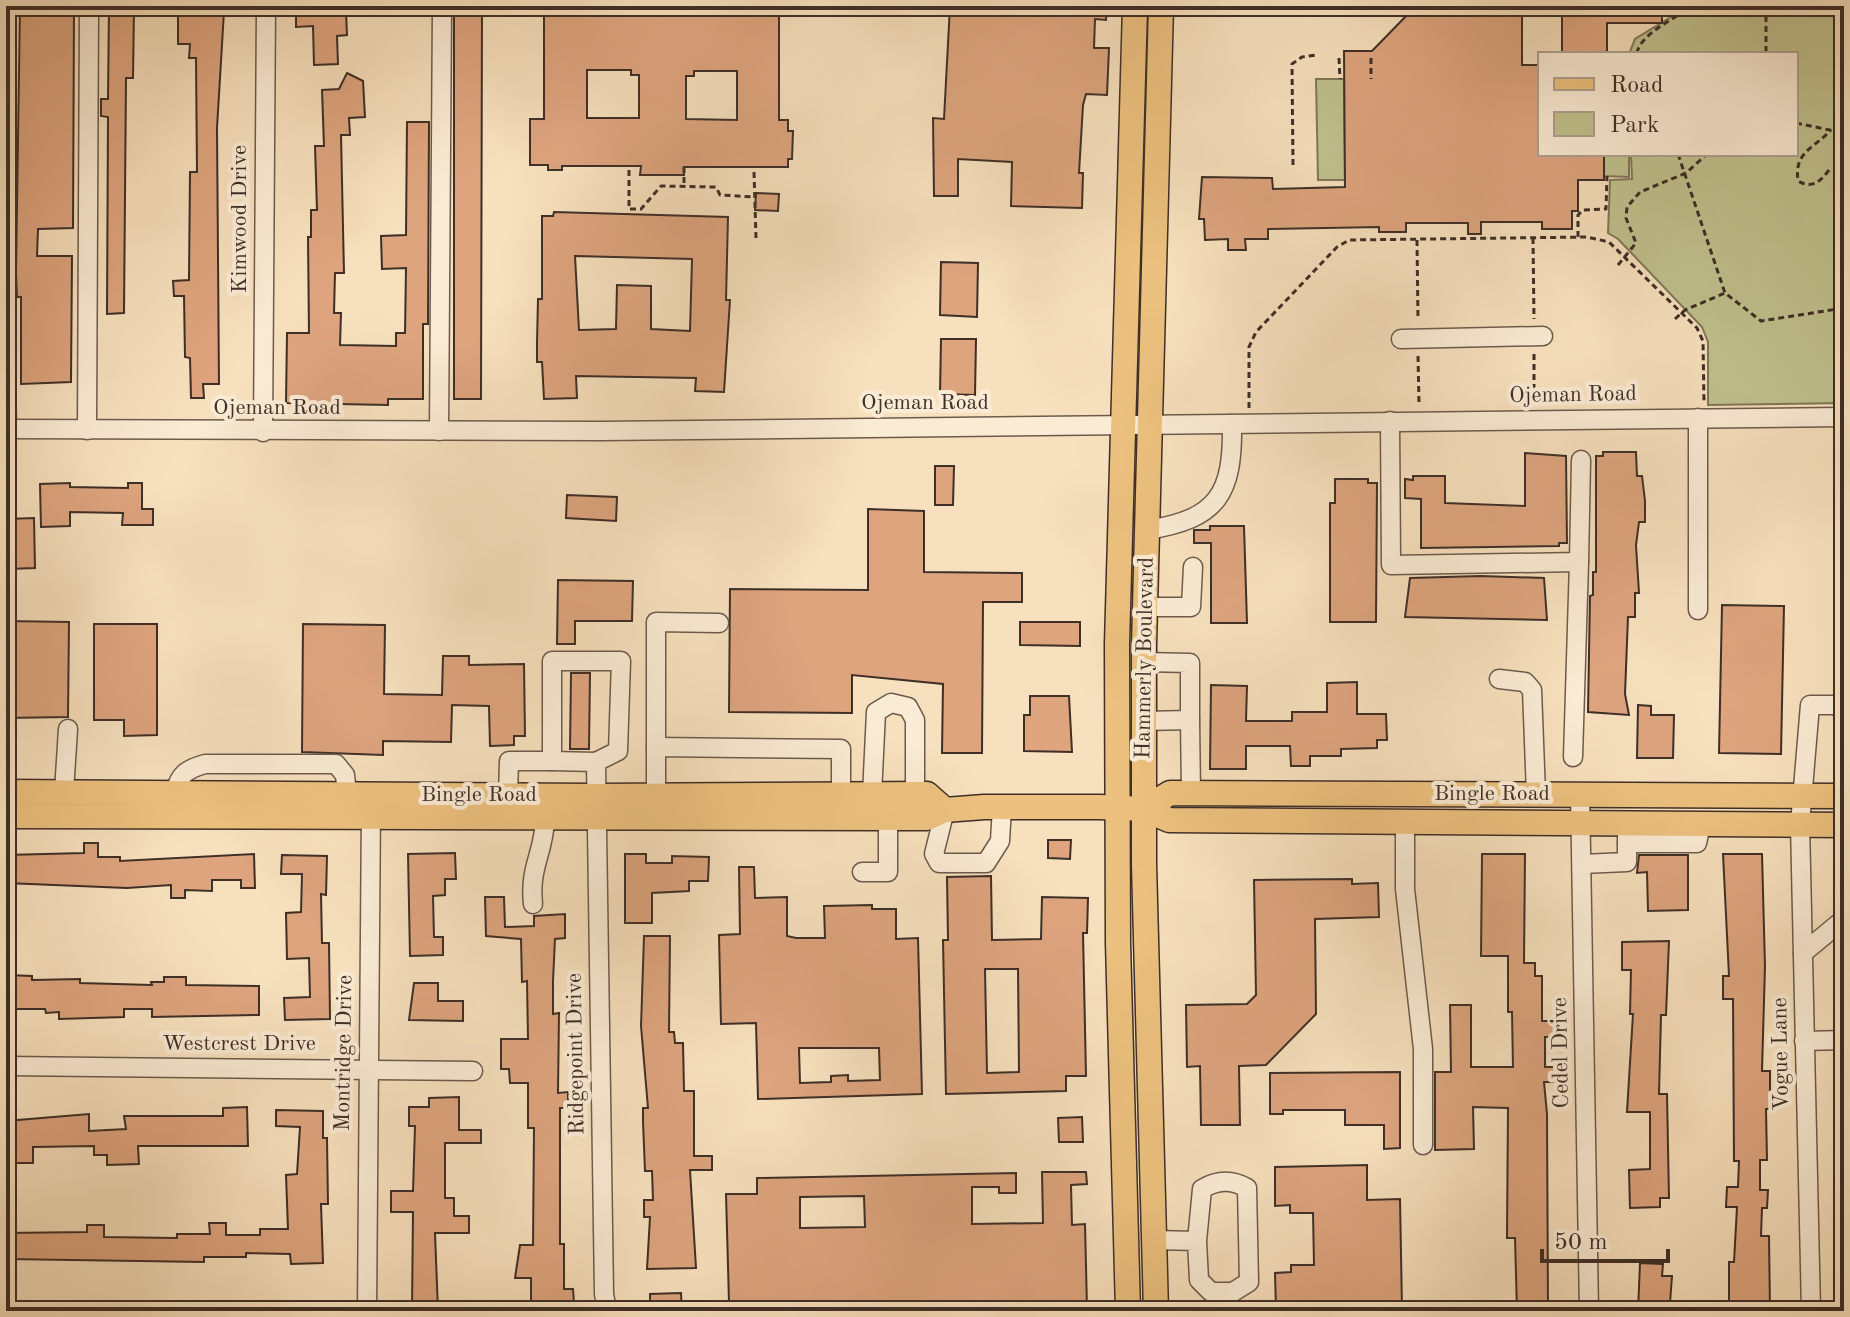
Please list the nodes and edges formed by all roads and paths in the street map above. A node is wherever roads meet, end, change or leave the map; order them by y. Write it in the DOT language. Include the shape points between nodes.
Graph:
graph roads {
  1 [pos="89,6"];
  2 [pos="266,6"];
  3 [pos="442,6"];
  4 [pos="1135,6"];
  5 [pos="1161,6"];
  6 [pos="1693,6"];
  7 [pos="1766,6"];
  8 [pos="1639,52"];
  9 [pos="1766,52"];
  10 [pos="1317,55"];
  11 [pos="1339,58"];
  12 [pos="1371,58"];
  13 [pos="1340,79"];
  14 [pos="1371,79"];
  15 [pos="1133,83"];
  16 [pos="1158,83"];
  17 [pos="1798,123"];
  18 [pos="1831,130"];
  19 [pos="1844,133"];
  20 [pos="1679,156"];
  21 [pos="1705,156"];
  22 [pos="1293,165"];
  23 [pos="684,167"];
  24 [pos="629,170"];
  25 [pos="1829,170"];
  26 [pos="754,172"];
  27 [pos="1686,173"];
  28 [pos="1607,176"];
  29 [pos="684,187"];
  30 [pos="754,197"];
  31 [pos="1578,237"];
  32 [pos="756,238"];
  33 [pos="1625,257"];
  34 [pos="1618,265"];
  35 [pos="1725,293"];
  36 [pos="1844,308"];
  37 [pos="1683,312"];
  38 [pos="1675,319"];
  39 [pos="1543,336"];
  40 [pos="1401,339"];
  41 [pos="6,386"];
  42 [pos="1844,417"];
  43 [pos="1701,418"];
  44 [pos="1390,421"];
  45 [pos="1240,424"];
  46 [pos="1123,426"];
  47 [pos="1150,426"];
  48 [pos="6,429"];
  49 [pos="87,430"];
  50 [pos="439,431"];
  51 [pos="263,432"];
  52 [pos="1581,460"];
  53 [pos="1147,530"];
  54 [pos="1579,562"];
  55 [pos="1193,567"];
  56 [pos="1145,607"];
  57 [pos="1698,610"];
  58 [pos="719,623"];
  59 [pos="1144,662"];
  60 [pos="1499,679"];
  61 [pos="1844,713"];
  62 [pos="1190,720"];
  63 [pos="1144,721"];
  64 [pos="68,729"];
  65 [pos="656,747"];
  66 [pos="1573,757"];
  67 [pos="552,761"];
  68 [pos="596,762"];
  69 [pos="6,792"];
  70 [pos="64,792"];
  71 [pos="1191,793"];
  72 [pos="1381,793"];
  73 [pos="915,794"];
  74 [pos="1536,794"];
  75 [pos="1580,794"];
  76 [pos="1801,795"];
  77 [pos="508,796"];
  78 [pos="656,796"];
  79 [pos="1844,796"];
  80 [pos="855,801"];
  81 [pos="363,802"];
  82 [pos="176,805"];
  83 [pos="1002,807"];
  84 [pos="1118,807"];
  85 [pos="596,808"];
  86 [pos="1144,809"];
  87 [pos="945,810"];
  88 [pos="6,816"];
  89 [pos="888,818"];
  90 [pos="545,819"];
  91 [pos="1393,823"];
  92 [pos="1800,824"];
  93 [pos="1581,825"];
  94 [pos="1844,825"];
  95 [pos="1627,834"];
  96 [pos="1582,864"];
  97 [pos="862,872"];
  98 [pos="533,904"];
  99 [pos="1844,919"];
  100 [pos="1803,953"];
  101 [pos="1844,1040"];
  102 [pos="1804,1041"];
  103 [pos="6,1066"];
  104 [pos="367,1069"];
  105 [pos="473,1071"];
  106 [pos="1423,1145"];
  107 [pos="1151,1151"];
  108 [pos="1125,1152"];
  109 [pos="1154,1240"];
  110 [pos="1197,1241"];
  111 [pos="6,1311"];
  112 [pos="108,1311"];
  113 [pos="367,1311"];
  114 [pos="607,1311"];
  115 [pos="1128,1311"];
  116 [pos="1156,1311"];
  117 [pos="1589,1311"];
  118 [pos="1811,1311"];
  1 -- 49 [label="street"];
  2 -- 51 [label="street, Kimwood Drive"];
  3 -- 50 [label="street"];
  4 -- 15 [label="main road, Hammerly Boulevard"];
  5 -- 16 [label="main road, Hammerly Boulevard"];
  6 -- 8 [label="path" via="1646,39"];
  7 -- 9 [label="path"];
  10 -- 22 [label="path" via="1292,64"];
  11 -- 13 [label="path"];
  12 -- 14 [label="path"];
  15 -- 16 [label="main road"];
  15 -- 46 [label="main road, Hammerly Boulevard"];
  16 -- 47 [label="main road, Hammerly Boulevard"];
  17 -- 18 [label="path"];
  18 -- 19 [label="path"];
  18 -- 25 [label="path" via="1798,160 1798,181 1815,184"];
  20 -- 27 [label="path"];
  21 -- 27 [label="path"];
  23 -- 29 [label="path"];
  24 -- 29 [label="path" via="629,209 641,209 661,186"];
  26 -- 30 [label="path"];
  27 -- 33 [label="path" via="1648,188 1627,207 1636,243"];
  27 -- 35 [label="path"];
  28 -- 31 [label="path" via="1606,209 1578,215"];
  29 -- 30 [label="path" via="716,187 720,195"];
  30 -- 32 [label="path"];
  31 -- 33 [label="path" via="1609,242"];
  31 -- 45 [label="path" via="1349,240 1256,332 1249,347"];
  33 -- 34 [label="path"];
  33 -- 37 [label="path"];
  35 -- 36 [label="path" via="1761,321"];
  35 -- 37 [label="path"];
  37 -- 38 [label="path"];
  37 -- 43 [label="path" via="1703,341"];
  39 -- 40 [label="street"];
  41 -- 48 [label="street"];
  42 -- 43 [label="street, Ojeman Road"];
  43 -- 44 [label="street, Ojeman Road"];
  43 -- 57 [label="street"];
  44 -- 45 [label="street, Ojeman Road"];
  44 -- 54 [label="street" via="1391,565"];
  45 -- 47 [label="street, Ojeman Road"];
  45 -- 53 [label="street" via="1227,485 1211,504 1174,526"];
  46 -- 47 [label="street, Ojeman Road"];
  46 -- 50 [label="street, Ojeman Road"];
  46 -- 84 [label="main road, Hammerly Boulevard"];
  47 -- 53 [label="main road, Hammerly Boulevard"];
  48 -- 49 [label="street, Ojeman Road"];
  49 -- 51 [label="street, Ojeman Road"];
  50 -- 51 [label="street, Ojeman Road"];
  52 -- 54 [label="street"];
  53 -- 56 [label="main road, Hammerly Boulevard"];
  54 -- 66 [label="street"];
  55 -- 56 [label="street" via="1191,607"];
  56 -- 59 [label="main road, Hammerly Boulevard"];
  58 -- 65 [label="street" via="656,622"];
  59 -- 62 [label="street" via="1190,663"];
  59 -- 63 [label="main road, Hammerly Boulevard"];
  60 -- 74 [label="street" via="1525,682 1532,690"];
  61 -- 76 [label="street, Vogue Lane" via="1837,705 1810,705"];
  62 -- 63 [label="street"];
  62 -- 71 [label="street"];
  63 -- 86 [label="main road, Hammerly Boulevard"];
  64 -- 70 [label="street"];
  65 -- 78 [label="street"];
  65 -- 80 [label="street" via="841,749"];
  67 -- 68 [label="street"];
  67 -- 68 [label="street" via="552,661 621,670 618,751"];
  67 -- 77 [label="street" via="509,761"];
  68 -- 85 [label="street, Ridgepoint Drive"];
  69 -- 70 [label="main road, Bingle Road"];
  70 -- 82 [label="main road, Bingle Road"];
  71 -- 72 [label="main road, Bingle Road"];
  71 -- 86 [label="main road, Bingle Road" via="1170,793"];
  72 -- 74 [label="main road, Bingle Road"];
  72 -- 91 [label="main road"];
  73 -- 80 [label="main road, Bingle Road"];
  73 -- 80 [label="street" via="915,720 908,707 891,703 876,712"];
  73 -- 87 [label="main road, Bingle Road" via="927,794"];
  74 -- 75 [label="main road, Bingle Road"];
  75 -- 76 [label="main road, Bingle Road"];
  75 -- 93 [label="street, Cedel Drive"];
  76 -- 79 [label="main road, Bingle Road"];
  76 -- 92 [label="street, Vogue Lane"];
  77 -- 81 [label="main road, Bingle Road"];
  77 -- 85 [label="main road, Bingle Road"];
  78 -- 80 [label="main road, Bingle Road"];
  78 -- 85 [label="main road, Bingle Road"];
  80 -- 85 [label="main road, Bingle Road"];
  80 -- 89 [label="main road, Bingle Road"];
  81 -- 82 [label="main road, Bingle Road"];
  81 -- 82 [label="main road, Bingle Road"];
  81 -- 90 [label="main road, Bingle Road"];
  81 -- 104 [label="street, Montridge Drive"];
  82 -- 88 [label="main road, Bingle Road"];
  83 -- 84 [label="main road, Bingle Road"];
  83 -- 87 [label="main road, Bingle Road"];
  83 -- 87 [label="street" via="1000,841 986,863 939,863 934,854"];
  84 -- 86 [label="main road, Bingle Road"];
  84 -- 108 [label="main road, Hammerly Boulevard"];
  85 -- 90 [label="main road, Bingle Road"];
  85 -- 114 [label="street, Ridgepoint Drive"];
  86 -- 91 [label="main road, Bingle Road" via="1169,820"];
  86 -- 107 [label="main road, Hammerly Boulevard"];
  87 -- 89 [label="main road, Bingle Road" via="927,818"];
  89 -- 97 [label="street" via="888,872"];
  90 -- 98 [label="street" via="531,872"];
  91 -- 93 [label="main road, Bingle Road"];
  91 -- 106 [label="street" via="1423,1049"];
  92 -- 94 [label="main road, Bingle Road"];
  92 -- 95 [label="main road, Bingle Road" via="1701,825"];
  92 -- 100 [label="street, Vogue Lane"];
  93 -- 95 [label="main road, Bingle Road"];
  93 -- 96 [label="street, Cedel Drive"];
  95 -- 96 [label="street" via="1627,862"];
  96 -- 117 [label="street, Cedel Drive"];
  99 -- 100 [label="street"];
  100 -- 102 [label="street, Vogue Lane"];
  101 -- 102 [label="street"];
  102 -- 118 [label="street, Vogue Lane"];
  103 -- 104 [label="street, Westcrest Drive"];
  104 -- 105 [label="street, Westcrest Drive"];
  104 -- 113 [label="street, Montridge Drive"];
  107 -- 108 [label="main road"];
  107 -- 109 [label="main road, Hammerly Boulevard"];
  108 -- 115 [label="main road, Hammerly Boulevard"];
  109 -- 110 [label="street"];
  109 -- 116 [label="main road, Hammerly Boulevard"];
  110 -- 110 [label="street" via="1199,1280 1211,1292 1233,1292 1249,1282 1247,1188 1215,1182 1202,1189"];
  111 -- 112 [label="street"];
}
